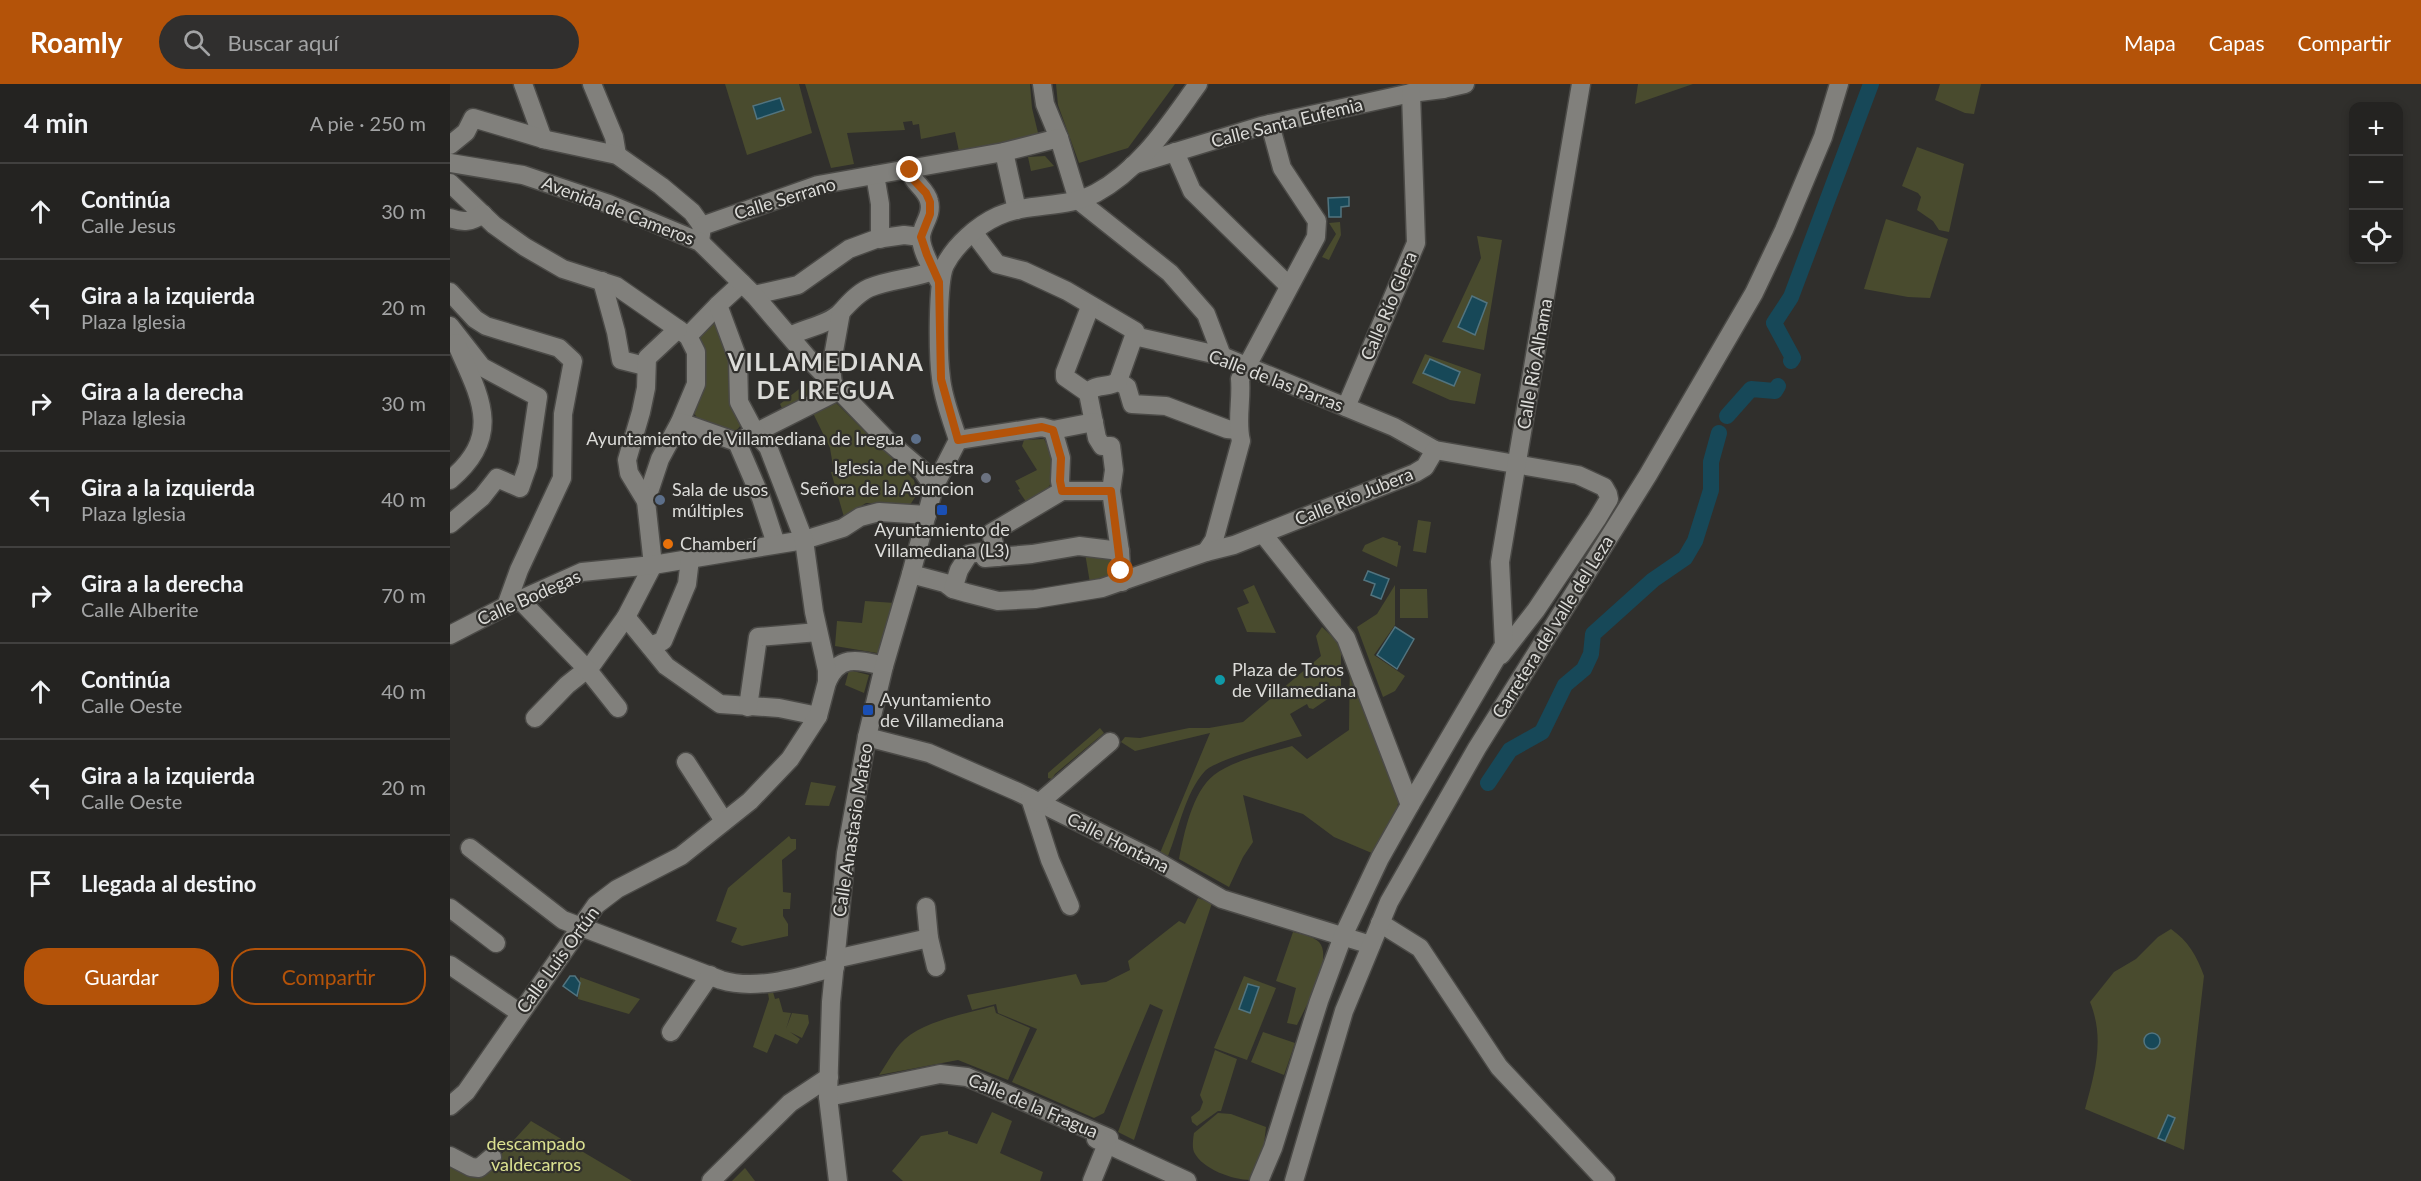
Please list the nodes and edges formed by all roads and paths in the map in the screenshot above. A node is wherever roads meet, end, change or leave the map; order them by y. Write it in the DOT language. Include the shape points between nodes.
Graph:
graph roads {
  1 [pos="523,84"];
  2 [pos="592,84"];
  3 [pos="1042,84"];
  4 [pos="1198,84"];
  5 [pos="1465,84"];
  6 [pos="1581,84"];
  7 [pos="1839,84"];
  8 [pos="1428,88"];
  9 [pos="1270,124"];
  10 [pos="1059,138"];
  11 [pos="543,139"];
  12 [pos="450,145"];
  13 [pos="1004,152"];
  14 [pos="1175,152"];
  15 [pos="617,156"];
  16 [pos="450,163"];
  17 [pos="1133,165"];
  18 [pos="910,170"];
  19 [pos="875,175"];
  20 [pos="452,185"];
  21 [pos="1078,200"];
  22 [pos="486,210"];
  23 [pos="1017,210"];
  24 [pos="450,218"];
  25 [pos="973,232"];
  26 [pos="701,234"];
  27 [pos="921,237"];
  28 [pos="880,239"];
  29 [pos="936,277"];
  30 [pos="602,281"];
  31 [pos="1289,286"];
  32 [pos="748,289"];
  33 [pos="450,292"];
  34 [pos="718,305"];
  35 [pos="1090,307"];
  36 [pos="841,312"];
  37 [pos="450,327"];
  38 [pos="683,333"];
  39 [pos="789,336"];
  40 [pos="1134,336"];
  41 [pos="1222,356"];
  42 [pos="1245,365"];
  43 [pos="645,366"];
  44 [pos="1118,381"];
  45 [pos="836,387"];
  46 [pos="1088,393"];
  47 [pos="1346,407"];
  48 [pos="680,422"];
  49 [pos="1094,422"];
  50 [pos="1053,430"];
  51 [pos="1238,430"];
  52 [pos="755,432"];
  53 [pos="958,440"];
  54 [pos="737,442"];
  55 [pos="1435,450"];
  56 [pos="1518,464"];
  57 [pos="450,480"];
  58 [pos="934,487"];
  59 [pos="1062,491"];
  60 [pos="1111,491"];
  61 [pos="646,501"];
  62 [pos="927,515"];
  63 [pos="450,524"];
  64 [pos="1263,534"];
  65 [pos="804,540"];
  66 [pos="776,544"];
  67 [pos="1120,551"];
  68 [pos="1206,552"];
  69 [pos="998,557"];
  70 [pos="690,559"];
  71 [pos="653,565"];
  72 [pos="912,574"];
  73 [pos="1122,582"];
  74 [pos="953,589"];
  75 [pos="513,603"];
  76 [pos="626,617"];
  77 [pos="818,632"];
  78 [pos="450,635"];
  79 [pos="650,646"];
  80 [pos="1493,665"];
  81 [pos="884,666"];
  82 [pos="587,669"];
  83 [pos="827,682"];
  84 [pos="748,707"];
  85 [pos="618,708"];
  86 [pos="818,716"];
  87 [pos="535,718"];
  88 [pos="867,737"];
  89 [pos="1110,742"];
  90 [pos="686,762"];
  91 [pos="1034,800"];
  92 [pos="1410,805"];
  93 [pos="724,822"];
  94 [pos="470,848"];
  95 [pos="1070,906"];
  96 [pos="926,907"];
  97 [pos="450,909"];
  98 [pos="1380,923"];
  99 [pos="580,927"];
  100 [pos="1343,936"];
  101 [pos="929,938"];
  102 [pos="496,944"];
  103 [pos="1371,945"];
  104 [pos="835,963"];
  105 [pos="450,965"];
  106 [pos="936,967"];
  107 [pos="710,975"];
  108 [pos="520,1013"];
  109 [pos="671,1032"];
  110 [pos="829,1077"];
  111 [pos="829,1101"];
  112 [pos="450,1106"];
  113 [pos="1107,1144"];
  114 [pos="450,1156"];
  115 [pos="492,1157"];
  116 [pos="711,1181"];
  117 [pos="838,1181"];
  118 [pos="1092,1181"];
  119 [pos="1187,1181"];
  120 [pos="1259,1181"];
  121 [pos="1294,1181"];
  122 [pos="1606,1181"];
  1 -- 11 [label="street"];
  2 -- 15 [label="street" via="614,137"];
  3 -- 10 [label="street" via="1045,104"];
  4 -- 17 [label="street" via="1152,147"];
  5 -- 8 [label="street, Calle Santa Eufemia"];
  6 -- 56 [label="street, Calle Río Alhama"];
  7 -- 98 [label="street, Carretera del valle del Leza" via="1823,137 1754,293 1648,475 1477,748"];
  8 -- 9 [label="street, Calle Santa Eufemia"];
  8 -- 47 [label="street, Calle Río Glera" via="1416,243"];
  9 -- 14 [label="street, Calle Santa Eufemia"];
  9 -- 31 [label="street" via="1282,168 1317,221 1316,237"];
  10 -- 13 [label="street, Calle Serrano"];
  10 -- 21 [label="street"];
  11 -- 12 [label="street" via="473,118 466,132"];
  11 -- 15 [label="street"];
  13 -- 18 [label="street, Calle Serrano"];
  13 -- 23 [label="street"];
  14 -- 17 [label="street, Calle Santa Eufemia"];
  14 -- 31 [label="street" via="1192,191"];
  15 -- 26 [label="street" via="692,212"];
  16 -- 26 [label="street, Avenida de Cameros" via="523,175"];
  17 -- 21 [label="street" via="1095,194"];
  18 -- 19 [label="street, Calle Serrano"];
  18 -- 27 [label="street" via="930,202"];
  19 -- 26 [label="street, Calle Serrano" via="818,185"];
  19 -- 28 [label="street"];
  20 -- 22 [label="street"];
  21 -- 23 [label="street"];
  21 -- 41 [label="street" via="1170,273 1206,314"];
  22 -- 24 [label="street" via="473,220 461,222"];
  22 -- 30 [label="street" via="525,247 564,269"];
  23 -- 25 [label="street" via="998,216"];
  25 -- 29 [label="street" via="951,254"];
  25 -- 35 [label="street, Calle de las Parras" via="997,264 1024,271 1067,291"];
  26 -- 32 [label="street, Avenida de Cameros"];
  27 -- 28 [label="street"];
  27 -- 29 [label="street"];
  28 -- 32 [label="street" via="849,249 798,285"];
  29 -- 36 [label="street" via="891,280 866,290"];
  29 -- 53 [label="street" via="941,379"];
  30 -- 38 [label="street" via="616,286"];
  30 -- 43 [label="street" via="621,360"];
  31 -- 42 [label="street"];
  32 -- 34 [label="street"];
  32 -- 39 [label="street, Avenida de Cameros"];
  33 -- 75 [label="street" via="475,320 559,348 573,361 563,414 562,478 519,570"];
  34 -- 38 [label="street"];
  34 -- 52 [label="street, Calle Luis Ortún" via="738,359 739,402"];
  35 -- 40 [label="street, Calle de las Parras" via="1135,331"];
  35 -- 46 [label="street" via="1065,372 1065,377"];
  36 -- 39 [label="street"];
  36 -- 45 [label="street" via="831,368"];
  37 -- 57 [label="street" via="484,414 480,444"];
  37 -- 63 [label="street" via="483,367 538,397 528,465 520,488 497,478 482,497"];
  38 -- 43 [label="street" via="647,358"];
  38 -- 48 [label="street" via="696,352 696,384"];
  39 -- 45 [label="street, Avenida de Cameros"];
  40 -- 41 [label="street, Calle de las Parras"];
  40 -- 44 [label="street"];
  41 -- 42 [label="street, Calle de las Parras"];
  42 -- 47 [label="street, Calle de las Parras"];
  42 -- 51 [label="street" via="1240,379"];
  43 -- 61 [label="street" via="643,404 627,460 629,473"];
  44 -- 46 [label="street" via="1096,386"];
  44 -- 51 [label="street" via="1127,387 1132,404 1166,406"];
  45 -- 52 [label="street" via="796,415"];
  45 -- 58 [label="street, Avenida de Cameros" via="922,470"];
  46 -- 49 [label="street"];
  47 -- 55 [label="street, Calle de las Parras"];
  48 -- 54 [label="street"];
  48 -- 61 [label="street" via="660,459"];
  49 -- 50 [label="street"];
  49 -- 60 [label="street" via="1102,446 1112,446"];
  50 -- 53 [label="street" via="1042,427"];
  50 -- 59 [label="street" via="1061,458"];
  51 -- 68 [label="street" via="1241,441 1236,463 1214,540"];
  52 -- 54 [label="street"];
  52 -- 65 [label="street, Calle Luis Ortún" via="768,447"];
  53 -- 58 [label="street, Calle Anastasio Mateo"];
  54 -- 66 [label="street"];
  55 -- 56 [label="street, Calle de las Parras"];
  55 -- 64 [label="street, Calle Río Jubera" via="1425,467 1415,473"];
  56 -- 80 [label="street, Calle Río Alhama" via="1500,562 1504,645"];
  56 -- 80 [label="street, Calle de las Parras" via="1578,474 1604,487 1608,500 1536,610"];
  58 -- 62 [label="street, Calle Anastasio Mateo"];
  59 -- 60 [label="street"];
  59 -- 69 [label="street" via="991,533"];
  60 -- 67 [label="street"];
  61 -- 71 [label="street"];
  62 -- 65 [label="street, Calle Bodegas" via="879,512"];
  62 -- 72 [label="street, Calle Anastasio Mateo"];
  64 -- 68 [label="street, Calle Río Jubera"];
  64 -- 92 [label="street" via="1346,638"];
  65 -- 66 [label="street, Calle Bodegas"];
  65 -- 77 [label="street, Calle Luis Ortún"];
  66 -- 70 [label="street, Calle Bodegas"];
  67 -- 69 [label="street" via="1079,546"];
  67 -- 73 [label="street"];
  68 -- 73 [label="street, Calle Río Jubera"];
  69 -- 74 [label="street" via="985,558 981,552 969,554"];
  70 -- 71 [label="street, Calle Bodegas"];
  70 -- 79 [label="street" via="687,584 663,641"];
  71 -- 75 [label="street, Calle Bodegas" via="582,572"];
  71 -- 76 [label="street"];
  72 -- 74 [label="street, Calle Río Jubera"];
  72 -- 81 [label="street, Calle Anastasio Mateo"];
  73 -- 74 [label="street, Calle Río Jubera" via="1091,590 998,601"];
  75 -- 78 [label="street, Calle Bodegas"];
  75 -- 82 [label="street"];
  76 -- 79 [label="street"];
  76 -- 82 [label="street"];
  77 -- 83 [label="street, Calle Luis Ortún"];
  77 -- 84 [label="street" via="758,637"];
  79 -- 84 [label="street" via="666,666 720,704"];
  80 -- 92 [label="street"];
  81 -- 83 [label="street" via="844,662 832,669"];
  81 -- 88 [label="street, Calle Anastasio Mateo"];
  82 -- 85 [label="street"];
  82 -- 87 [label="street"];
  83 -- 86 [label="street, Calle Luis Ortún"];
  84 -- 86 [label="street"];
  86 -- 93 [label="street, Calle Luis Ortún" via="790,759"];
  88 -- 91 [label="street, Calle Hontana" via="929,753"];
  88 -- 104 [label="street, Calle Anastasio Mateo" via="846,853"];
  89 -- 91 [label="street"];
  90 -- 93 [label="street"];
  91 -- 95 [label="street" via="1050,860"];
  91 -- 100 [label="street, Calle Hontana" via="1153,859 1222,899"];
  92 -- 100 [label="street"];
  93 -- 99 [label="street, Calle Luis Ortún" via="681,856 596,905"];
  94 -- 99 [label="street" via="563,920"];
  96 -- 101 [label="street"];
  97 -- 102 [label="street"];
  98 -- 103 [label="street, Carretera del valle del Leza"];
  98 -- 122 [label="street" via="1420,948 1499,1067"];
  99 -- 107 [label="street"];
  99 -- 108 [label="street, Calle Luis Ortún"];
  100 -- 103 [label="street, Calle Hontana"];
  100 -- 120 [label="street"];
  101 -- 104 [label="street"];
  101 -- 106 [label="street"];
  103 -- 121 [label="street, Carretera del valle del Leza" via="1344,1011"];
  104 -- 107 [label="street" via="765,983 735,984"];
  104 -- 110 [label="street, Calle Anastasio Mateo"];
  105 -- 108 [label="street"];
  107 -- 109 [label="street"];
  108 -- 112 [label="street, Calle Luis Ortún" via="466,1092"];
  110 -- 111 [label="street, Calle Anastasio Mateo"];
  110 -- 116 [label="street" via="790,1102"];
  111 -- 113 [label="street, Calle de la Fragua" via="958,1082"];
  111 -- 117 [label="street, Calle Anastasio Mateo"];
  113 -- 118 [label="street"];
  113 -- 119 [label="street, Calle de la Fragua"];
  114 -- 115 [label="street" via="479,1168"];
}
